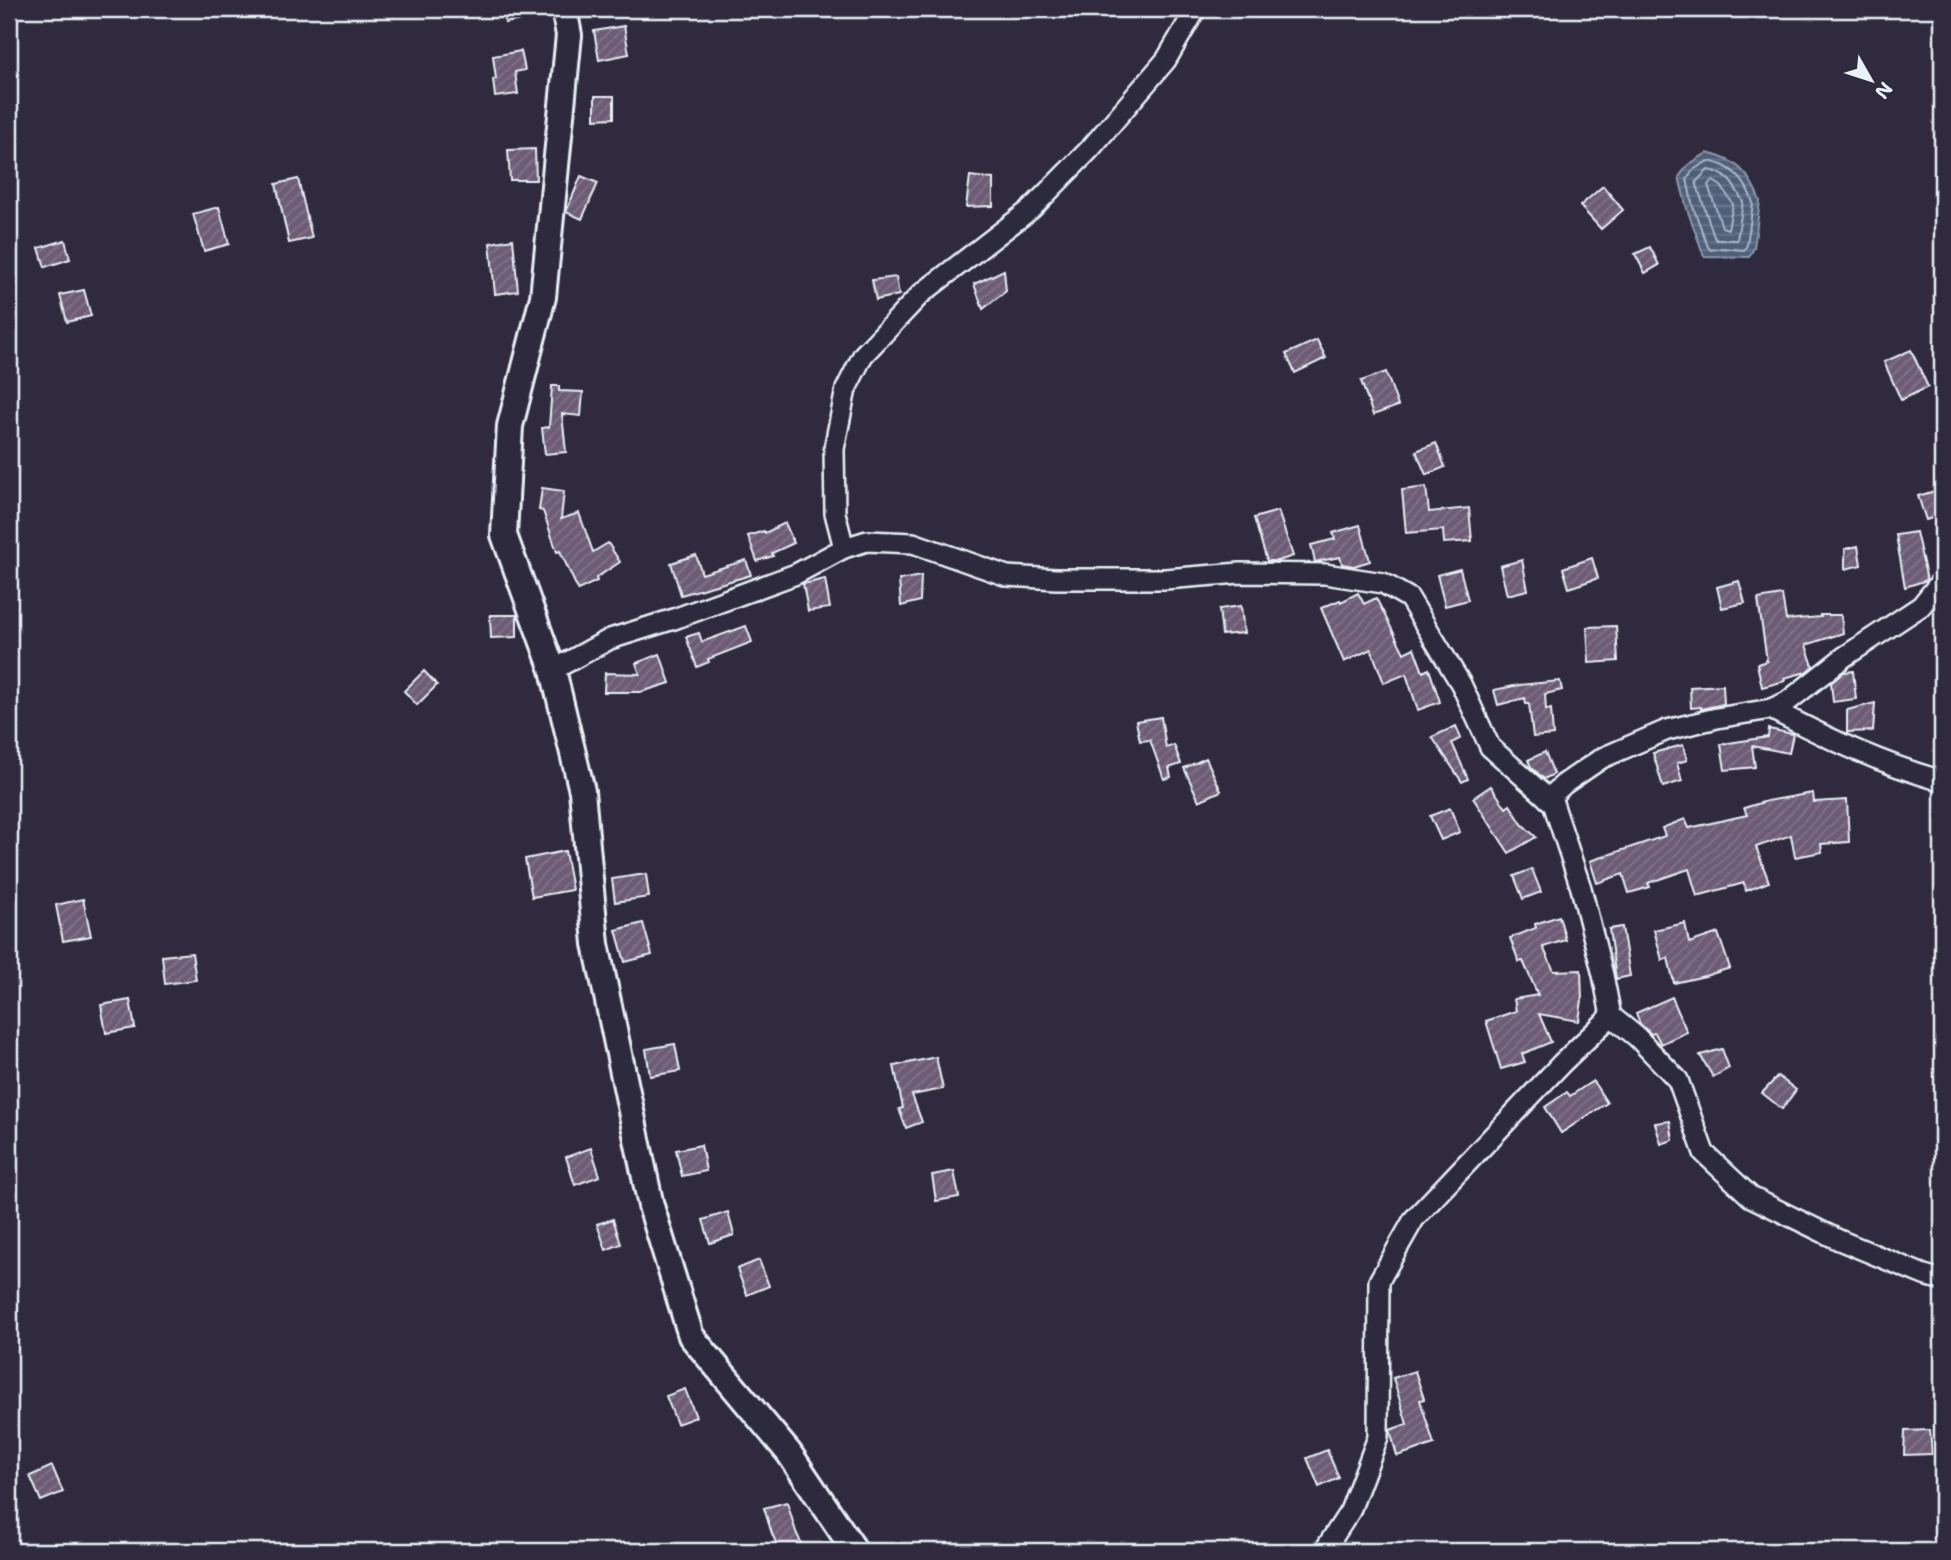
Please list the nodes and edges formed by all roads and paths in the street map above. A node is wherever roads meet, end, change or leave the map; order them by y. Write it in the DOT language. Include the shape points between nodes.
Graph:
graph roads {
  1 [pos="564,9"];
  2 [pos="1196,9"];
  3 [pos="845,548"];
  4 [pos="1942,580"];
  5 [pos="552,670"];
  6 [pos="1771,709"];
  7 [pos="1942,781"];
  8 [pos="1548,799"];
  9 [pos="1611,1016"];
  10 [pos="1942,1280"];
  11 [pos="855,1551"];
  12 [pos="1324,1551"];
  1 -- 5 [label="street" via="569,35 543,296 510,426 504,535"];
  2 -- 3 [label="street" via="1166,60 1090,149 1031,209 921,294 863,355 846,389 834,449 835,513"];
  3 -- 5 [label="street" via="796,574 610,639"];
  3 -- 8 [label="street" via="867,541 913,543 1007,576 1164,579 1240,573 1325,574 1383,583 1409,598 1461,684 1490,747"];
  4 -- 6 [label="street" via="1921,606"];
  5 -- 11 [label="street" via="582,791 596,944 651,1206 691,1336 789,1452"];
  6 -- 7 [label="street" via="1849,749"];
  6 -- 8 [label="street" via="1667,730 1602,758"];
  8 -- 9 [label="street" via="1581,888"];
  9 -- 10 [label="street" via="1678,1080 1704,1153 1751,1197 1839,1240"];
  9 -- 12 [label="street" via="1414,1219 1379,1281 1378,1437 1350,1511"];
}
